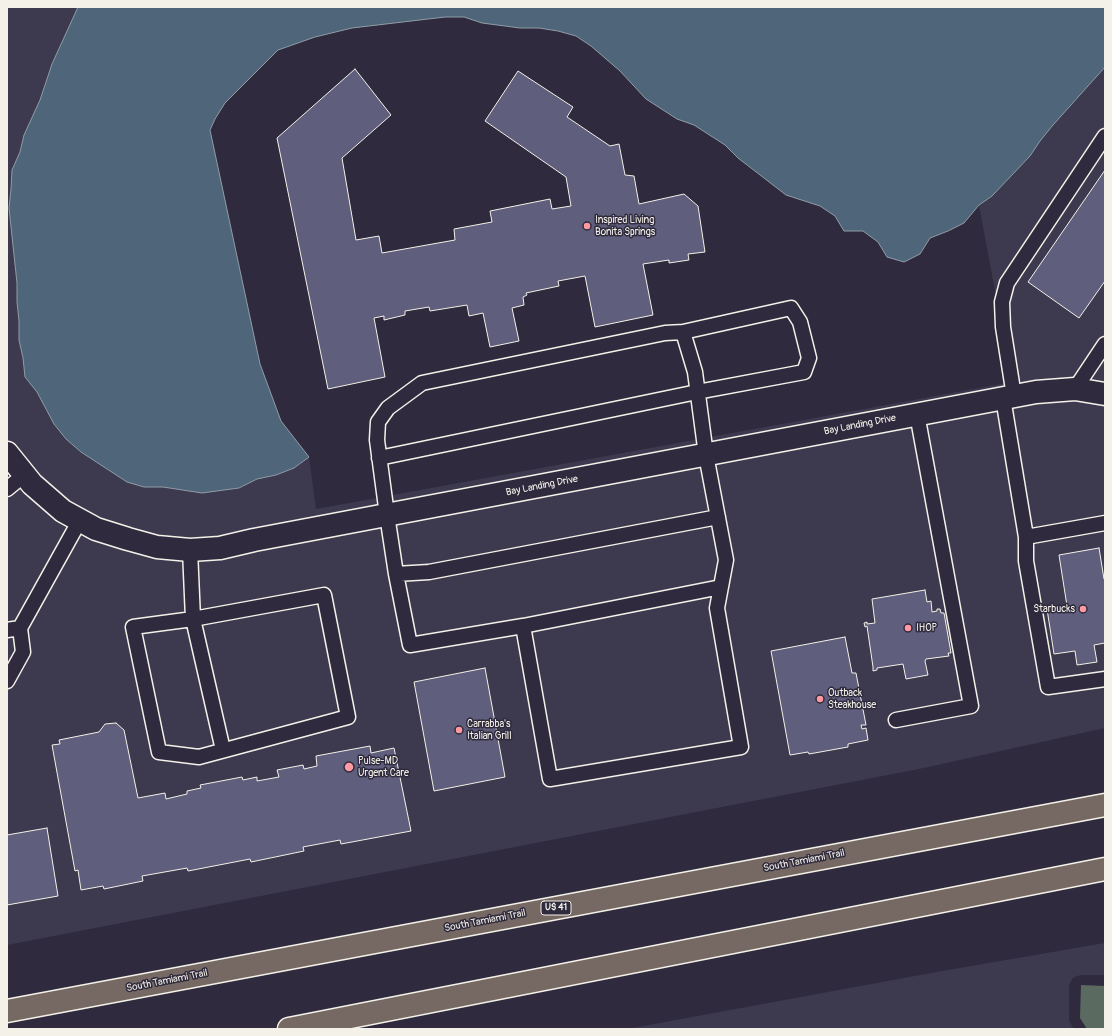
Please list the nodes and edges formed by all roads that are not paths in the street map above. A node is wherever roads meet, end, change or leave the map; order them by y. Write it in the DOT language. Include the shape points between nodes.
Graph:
graph roads {
  1 [pos="1105,136"];
  2 [pos="683,332"];
  3 [pos="1105,344"];
  4 [pos="1075,389"];
  5 [pos="697,392"];
  6 [pos="1105,394"];
  7 [pos="1009,397"];
  8 [pos="917,414"];
  9 [pos="7,453"];
  10 [pos="706,455"];
  11 [pos="379,458"];
  12 [pos="24,475"];
  13 [pos="7,489"];
  14 [pos="387,515"];
  15 [pos="718,517"];
  16 [pos="80,520"];
  17 [pos="1105,523"];
  18 [pos="1026,537"];
  19 [pos="190,550"];
  20 [pos="396,574"];
  21 [pos="721,587"];
  22 [pos="193,619"];
  23 [pos="523,626"];
  24 [pos="13,629"];
  25 [pos="1105,679"];
  26 [pos="7,680"];
  27 [pos="896,720"];
  28 [pos="223,750"];
  29 [pos="1105,805"];
  30 [pos="1105,869"];
  31 [pos="7,1011"];
  32 [pos="289,1029"];
  1 -- 7 [label="lane" via="1007,284 1002,302"];
  2 -- 5 [label="lane" via="695,372"];
  2 -- 5 [label="lane" via="791,308 800,322 809,358 804,372"];
  2 -- 11 [label="lane" via="665,333 422,383 388,408 378,422"];
  3 -- 4 [label="lane"];
  4 -- 6 [label="street, Bay Landing Drive"];
  4 -- 7 [label="street, Bay Landing Drive"];
  5 -- 10 [label="lane"];
  5 -- 11 [label="lane"];
  7 -- 8 [label="street, Bay Landing Drive"];
  7 -- 18 [label="lane"];
  8 -- 10 [label="street, Bay Landing Drive"];
  8 -- 27 [label="lane" via="971,706"];
  9 -- 12 [label="street, Bay Landing Drive"];
  10 -- 14 [label="street, Bay Landing Drive"];
  10 -- 15 [label="lane"];
  11 -- 14 [label="lane"];
  12 -- 13 [label="lane"];
  12 -- 16 [label="street, Bay Landing Drive" via="63,511"];
  14 -- 19 [label="street, Bay Landing Drive" via="220,548"];
  14 -- 20 [label="lane"];
  15 -- 20 [label="lane" via="429,572"];
  15 -- 21 [label="lane" via="726,560"];
  16 -- 19 [label="street, Bay Landing Drive" via="96,529 157,547"];
  16 -- 24 [label="lane"];
  17 -- 18 [label="lane"];
  18 -- 25 [label="lane" via="1026,561 1048,687"];
  19 -- 22 [label="lane"];
  20 -- 23 [label="lane" via="410,645"];
  21 -- 23 [label="lane"];
  21 -- 23 [label="lane" via="717,608 741,747 550,779"];
  22 -- 28 [label="lane"];
  22 -- 28 [label="lane" via="133,627 159,752 199,757"];
  22 -- 28 [label="lane" via="324,595 348,717"];
  24 -- 26 [label="lane" via="23,652"];
  29 -- 31 [label="main road, South Tamiami Trail / US 41"];
  30 -- 32 [label="main road"];
}
